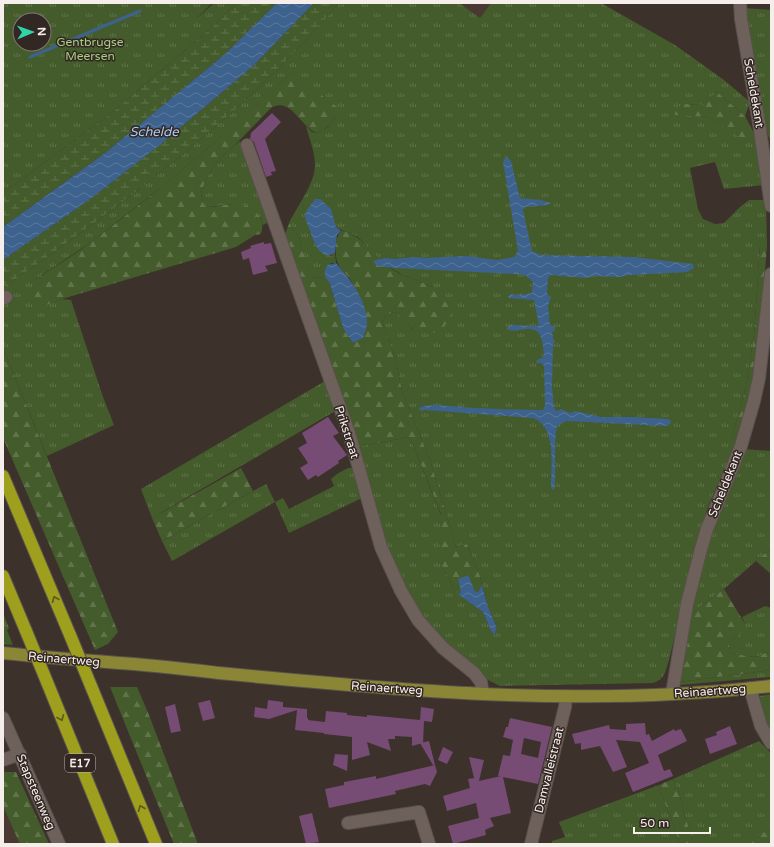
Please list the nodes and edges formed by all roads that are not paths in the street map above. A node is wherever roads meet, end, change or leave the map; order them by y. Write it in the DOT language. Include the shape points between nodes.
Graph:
graph roads {
  1 [pos="740,3"];
  2 [pos="247,145"];
  3 [pos="771,206"];
  4 [pos="771,274"];
  5 [pos="3,476"];
  6 [pos="3,576"];
  7 [pos="3,653"];
  8 [pos="771,686"];
  9 [pos="750,688"];
  10 [pos="483,694"];
  11 [pos="672,694"];
  12 [pos="566,696"];
  13 [pos="3,718"];
  14 [pos="771,743"];
  15 [pos="20,754"];
  16 [pos="3,760"];
  17 [pos="348,823"];
  18 [pos="59,844"];
  19 [pos="113,844"];
  20 [pos="156,844"];
  21 [pos="429,844"];
  22 [pos="531,844"];
  1 -- 3 [label="street, Scheldekant"];
  2 -- 10 [label="street, Prikstraat" via="349,433 381,547 401,591 418,620 443,648 474,674 481,682"];
  4 -- 11 [label="street, Scheldekant" via="754,401 741,446 701,549"];
  20 -- 5 [label="highway, one-way, bridge"];
  6 -- 19 [label="highway, E17, one-way, bridge"];
  7 -- 10 [label="main road, Reinaertweg" via="324,683"];
  8 -- 9 [label="main road, Reinaertweg"];
  9 -- 11 [label="main road, Reinaertweg"];
  9 -- 14 [label="street" via="761,726"];
  10 -- 12 [label="main road, Reinaertweg"];
  11 -- 12 [label="main road, Reinaertweg"];
  12 -- 22 [label="street, Damvalleistraat"];
  13 -- 15 [label="street, Stapsteenweg"];
  15 -- 16 [label="street"];
  15 -- 18 [label="street, Stapsteenweg"];
  17 -- 21 [label="street" via="419,812"];
}
